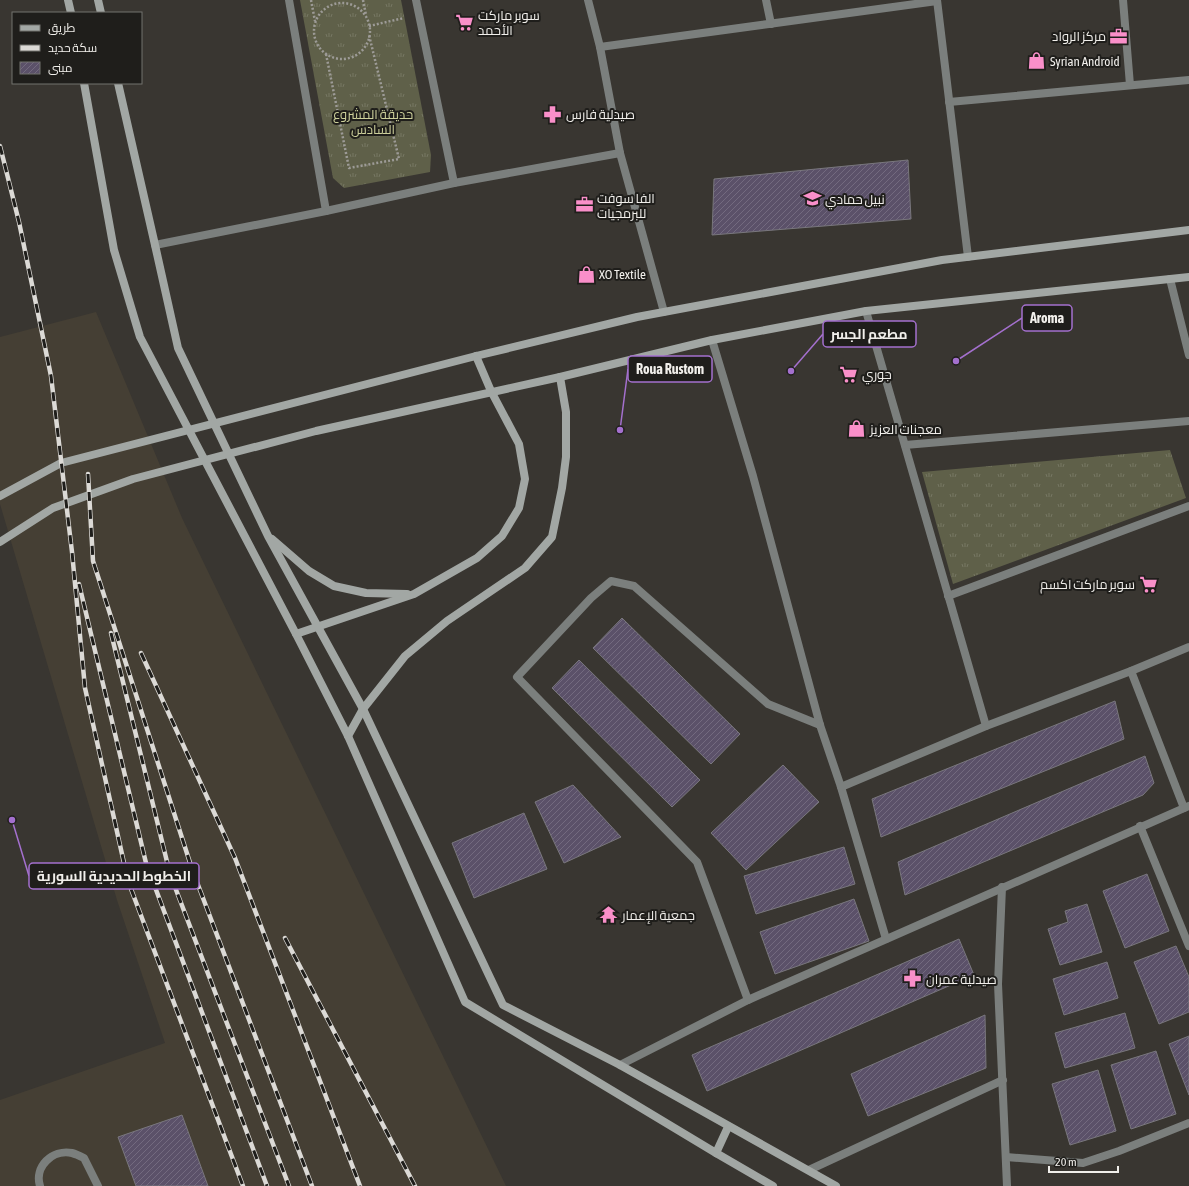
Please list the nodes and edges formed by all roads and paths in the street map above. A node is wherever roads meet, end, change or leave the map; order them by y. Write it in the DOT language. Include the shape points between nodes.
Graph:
graph roads {
  1 [pos="68,0"];
  2 [pos="98,0"];
  3 [pos="290,0"];
  4 [pos="311,0"];
  5 [pos="363,0"];
  6 [pos="416,0"];
  7 [pos="588,0"];
  8 [pos="766,0"];
  9 [pos="937,0"];
  10 [pos="1123,0"];
  11 [pos="71,12"];
  12 [pos="101,12"];
  13 [pos="419,15"];
  14 [pos="367,18"];
  15 [pos="315,21"];
  16 [pos="771,24"];
  17 [pos="370,26"];
  18 [pos="370,35"];
  19 [pos="600,47"];
  20 [pos="326,54"];
  21 [pos="1189,80"];
  22 [pos="84,84"];
  23 [pos="118,84"];
  24 [pos="1130,86"];
  25 [pos="949,102"];
  26 [pos="620,153"];
  27 [pos="454,183"];
  28 [pos="326,211"];
  29 [pos="1189,230"];
  30 [pos="155,245"];
  31 [pos="968,257"];
  32 [pos="1189,277"];
  33 [pos="1170,278"];
  34 [pos="866,311"];
  35 [pos="664,312"];
  36 [pos="712,340"];
  37 [pos="1189,355"];
  38 [pos="476,356"];
  39 [pos="560,377"];
  40 [pos="491,391"];
  41 [pos="1189,421"];
  42 [pos="905,445"];
  43 [pos="0,496"];
  44 [pos="1189,506"];
  45 [pos="268,536"];
  46 [pos="0,542"];
  47 [pos="414,594"];
  48 [pos="948,596"];
  49 [pos="319,626"];
  50 [pos="296,634"];
  51 [pos="1189,646"];
  52 [pos="1131,671"];
  53 [pos="364,709"];
  54 [pos="820,725"];
  55 [pos="986,726"];
  56 [pos="348,736"];
  57 [pos="841,787"];
  58 [pos="1186,807"];
  59 [pos="1140,826"];
  60 [pos="1002,887"];
  61 [pos="886,939"];
  62 [pos="1189,946"];
  63 [pos="748,1000"];
  64 [pos="620,1065"];
  65 [pos="1002,1080"];
  66 [pos="1189,1123"];
  67 [pos="728,1127"];
  68 [pos="716,1153"];
  69 [pos="1006,1157"];
  70 [pos="809,1170"];
  71 [pos="40,1186"];
  72 [pos="98,1186"];
  73 [pos="774,1186"];
  74 [pos="836,1186"];
  75 [pos="1007,1186"];
  1 -- 11 [label="main road"];
  2 -- 12 [label="main road"];
  3 -- 28 [label="street"];
  4 -- 15 [label="path"];
  5 -- 14 [label="path"];
  6 -- 13 [label="street"];
  7 -- 19 [label="street"];
  8 -- 16 [label="street"];
  9 -- 16 [label="street"];
  9 -- 25 [label="street"];
  10 -- 24 [label="street"];
  13 -- 17 [label="path"];
  13 -- 27 [label="street"];
  14 -- 15 [label="path" via="353,5 335,3 326,7"];
  14 -- 17 [label="path"];
  15 -- 20 [label="path" via="315,39 319,48"];
  16 -- 19 [label="street"];
  17 -- 18 [label="path"];
  18 -- 20 [label="path" via="364,48 353,56 344,59"];
  18 -- 20 [label="path" via="399,159 349,168"];
  19 -- 26 [label="street"];
  21 -- 24 [label="street"];
  22 -- 50 [label="main road" via="114,250 140,337"];
  23 -- 30 [label="main road"];
  24 -- 25 [label="street"];
  25 -- 31 [label="street"];
  26 -- 27 [label="street"];
  26 -- 35 [label="street"];
  27 -- 28 [label="street"];
  28 -- 30 [label="street"];
  29 -- 31 [label="main road"];
  30 -- 45 [label="main road" via="178,348"];
  31 -- 35 [label="main road"];
  32 -- 33 [label="main road"];
  33 -- 34 [label="main road"];
  33 -- 37 [label="street"];
  34 -- 36 [label="main road"];
  34 -- 42 [label="street"];
  35 -- 38 [label="main road"];
  36 -- 39 [label="main road"];
  36 -- 54 [label="street" via="753,476"];
  38 -- 40 [label="main road"];
  38 -- 43 [label="main road" via="61,463"];
  39 -- 40 [label="main road"];
  39 -- 53 [label="main road" via="566,412 566,457 552,537 525,568 447,621 405,656"];
  40 -- 46 [label="main road" via="316,431 133,479 53,508"];
  40 -- 47 [label="main road" via="519,444 525,479 519,508 502,536 477,558"];
  41 -- 42 [label="street"];
  42 -- 48 [label="street"];
  44 -- 48 [label="street"];
  45 -- 47 [label="main road" via="309,571 334,586 366,593"];
  45 -- 49 [label="main road"];
  47 -- 49 [label="main road"];
  48 -- 55 [label="street"];
  49 -- 50 [label="main road"];
  49 -- 53 [label="main road"];
  50 -- 56 [label="main road"];
  51 -- 52 [label="street"];
  52 -- 55 [label="street"];
  52 -- 58 [label="street"];
  53 -- 56 [label="main road"];
  53 -- 64 [label="main road" via="503,1005"];
  54 -- 57 [label="street"];
  54 -- 63 [label="street" via="768,704 634,586 611,580 517,677 697,862"];
  55 -- 57 [label="street"];
  56 -- 68 [label="main road" via="465,1002"];
  57 -- 61 [label="street"];
  58 -- 59 [label="street"];
  59 -- 60 [label="street"];
  59 -- 62 [label="street"];
  60 -- 61 [label="street"];
  60 -- 65 [label="street" via="998,984"];
  61 -- 63 [label="street"];
  63 -- 64 [label="street"];
  64 -- 67 [label="main road"];
  65 -- 69 [label="street"];
  65 -- 70 [label="street"];
  66 -- 69 [label="street" via="1083,1163"];
  67 -- 68 [label="main road"];
  67 -- 70 [label="main road"];
  68 -- 73 [label="main road"];
  69 -- 75 [label="street"];
  70 -- 74 [label="main road"];
  71 -- 72 [label="street" via="39,1171 44,1162 58,1154 71,1153 84,1158"];
}
